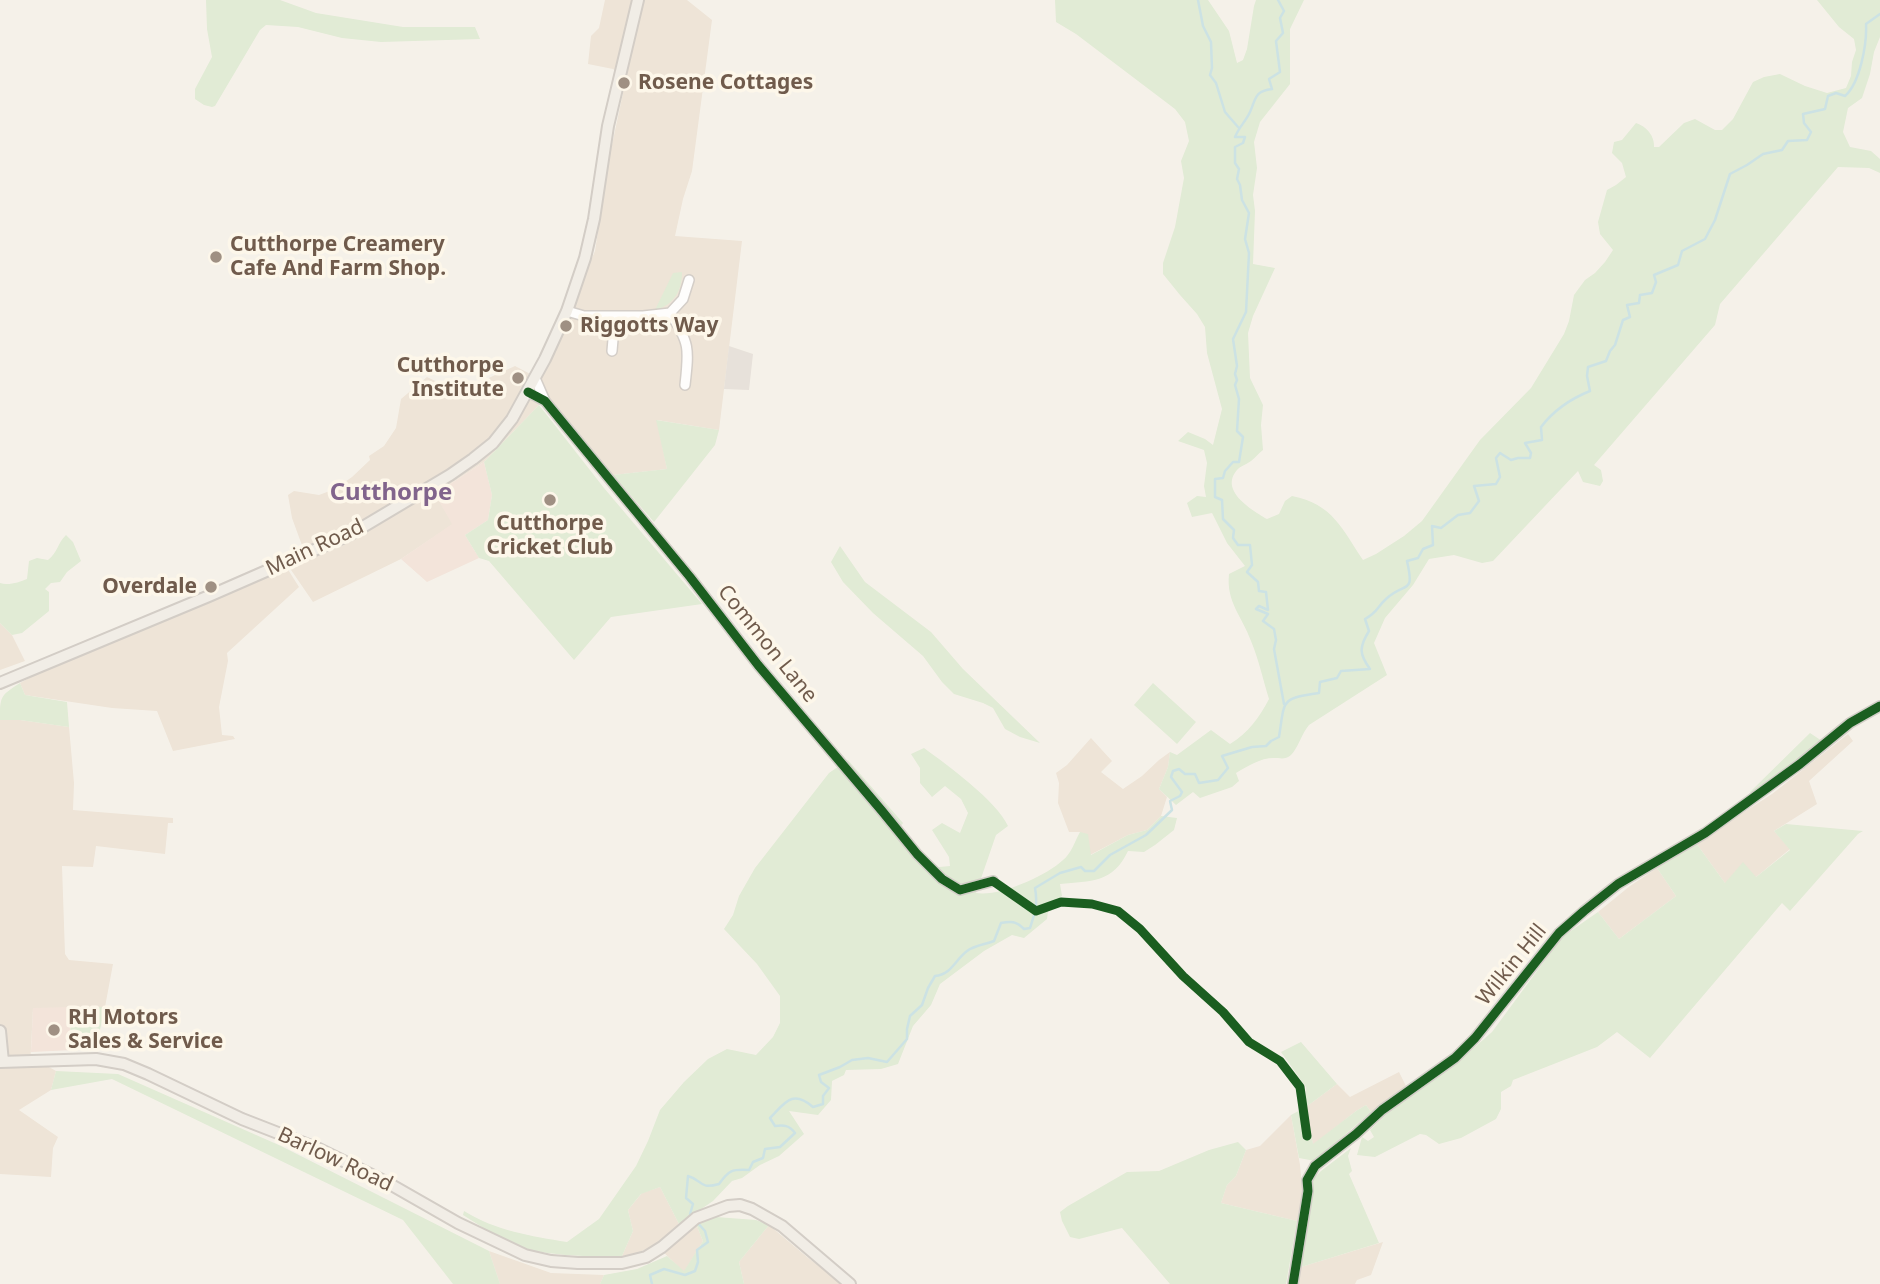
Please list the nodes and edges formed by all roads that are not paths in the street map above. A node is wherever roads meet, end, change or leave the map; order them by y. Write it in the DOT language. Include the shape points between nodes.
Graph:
graph roads {
  1 [pos="638,0"];
  2 [pos="689,280"];
  3 [pos="567,311"];
  4 [pos="670,313"];
  5 [pos="615,316"];
  6 [pos="612,351"];
  7 [pos="535,378"];
  8 [pos="685,385"];
  9 [pos="528,391"];
  10 [pos="545,401"];
  11 [pos="0,683"];
  12 [pos="1880,706"];
  13 [pos="993,881"];
  14 [pos="0,1031"];
  15 [pos="2,1062"];
  16 [pos="850,1284"];
  17 [pos="1293,1284"];
  1 -- 3 [label="main road, Main Road" via="608,126 594,219"];
  2 -- 4 [label="street" via="683,299"];
  3 -- 5 [label="street"];
  3 -- 7 [label="main road, Main Road"];
  4 -- 5 [label="street"];
  4 -- 8 [label="street" via="688,348"];
  5 -- 6 [label="street"];
  7 -- 9 [label="main road, Main Road"];
  7 -- 10 [label="street, Common Lane"];
  9 -- 10 [label="street, Common Lane"];
  9 -- 11 [label="main road, Main Road" via="493,443 351,534"];
  10 -- 13 [label="street, Common Lane" via="916,854 960,890"];
  12 -- 17 [label="street, Wilkin Hill" via="1850,723 1705,833 1618,884 1584,911 1559,933 1455,1058 1315,1166 1307,1180"];
  14 -- 15 [label="main road"];
  15 -- 16 [label="main road, Barlow Road" via="96,1059 124,1064 319,1149 525,1255 578,1263 646,1257 696,1219 740,1205 782,1226"];
}
